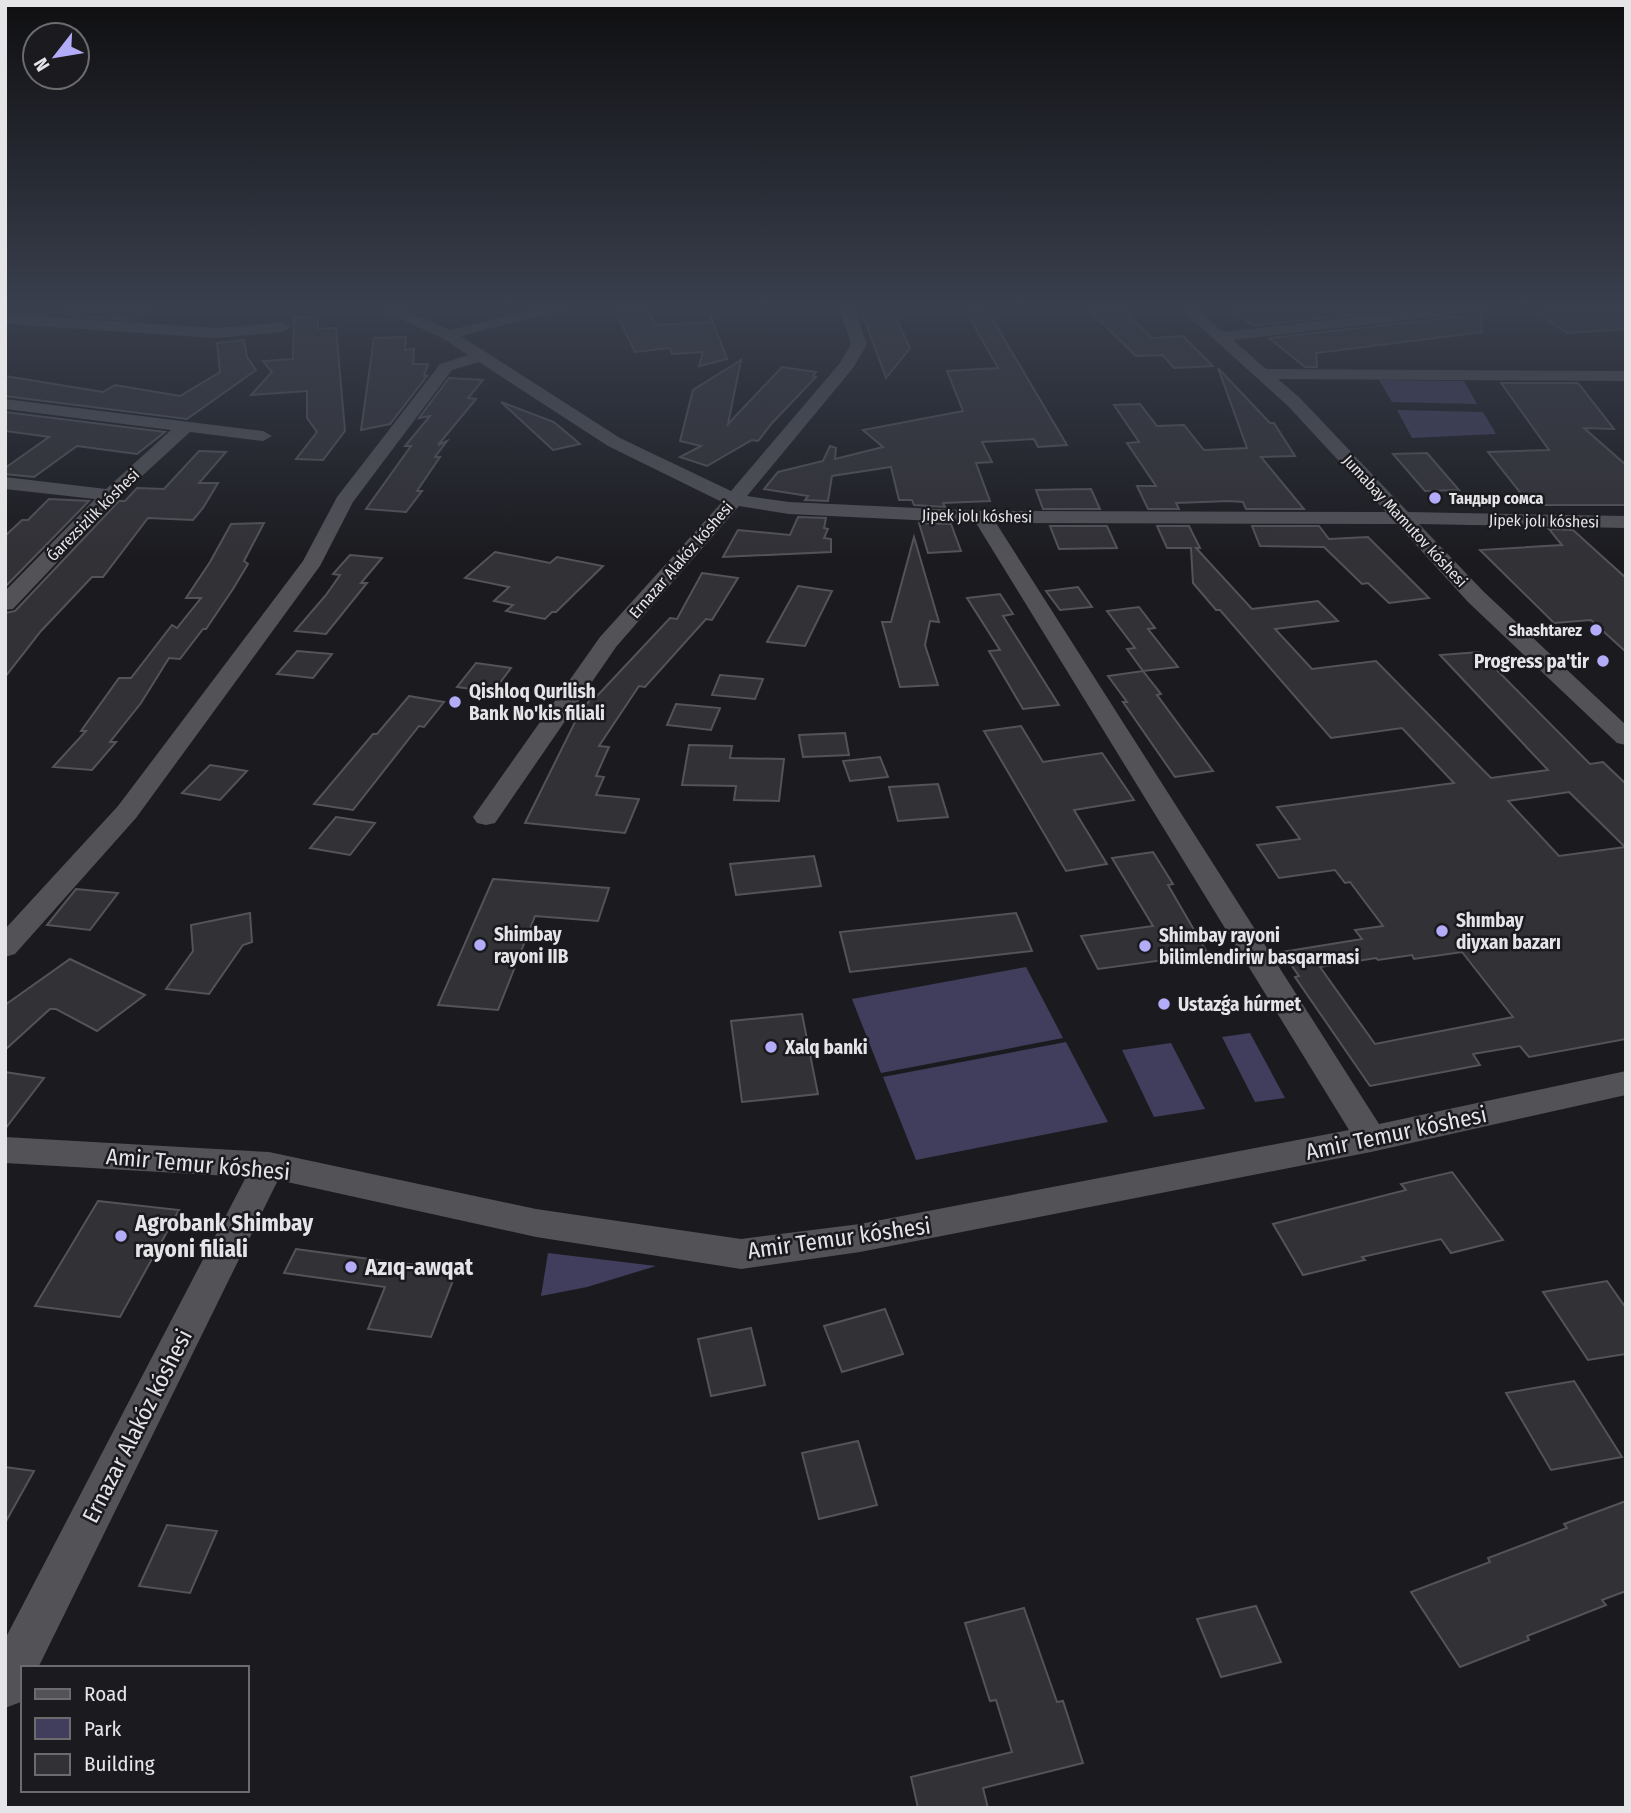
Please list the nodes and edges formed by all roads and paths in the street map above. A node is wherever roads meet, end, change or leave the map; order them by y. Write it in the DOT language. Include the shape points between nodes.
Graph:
graph roads {
  1 [pos="429,390"];
  2 [pos="534,390"];
  3 [pos="826,390"];
  4 [pos="1278,390"];
  5 [pos="5,404"];
  6 [pos="184,428"];
  7 [pos="263,436"];
  8 [pos="5,483"];
  9 [pos="110,495"];
  10 [pos="734,500"];
  11 [pos="982,517"];
  12 [pos="1400,518"];
  13 [pos="1626,522"];
  14 [pos="5,604"];
  15 [pos="1626,738"];
  16 [pos="486,817"];
  17 [pos="5,947"];
  18 [pos="1626,1083"];
  19 [pos="1371,1139"];
  20 [pos="5,1150"];
  21 [pos="270,1165"];
  22 [pos="5,1686"];
  1 -- 17 [label="street" via="344,501 313,562 127,812"];
  2 -- 10 [label="street, Jipek jolı kóshesi" via="614,442"];
  3 -- 10 [label="street, Ernazar Alakóz kóshesi"];
  4 -- 12 [label="street, Jumabay Mamutov kóshesi"];
  5 -- 6 [label="street"];
  6 -- 7 [label="street"];
  6 -- 9 [label="street, Ǵarezsizlik kóshesi"];
  8 -- 9 [label="street"];
  9 -- 14 [label="street, Ǵarezsizlik kóshesi"];
  10 -- 11 [label="street, Jipek jolı kóshesi" via="789,508"];
  10 -- 16 [label="street, Ernazar Alakóz kóshesi" via="608,642"];
  11 -- 12 [label="street, Jipek jolı kóshesi"];
  11 -- 19 [label="street"];
  12 -- 13 [label="street, Jipek jolı kóshesi"];
  12 -- 15 [label="street, Jumabay Mamutov kóshesi" via="1476,597"];
  18 -- 19 [label="street, Amir Temur kóshesi"];
  19 -- 21 [label="street, Amir Temur kóshesi" via="860,1238 741,1254 536,1223"];
  20 -- 21 [label="street, Amir Temur kóshesi"];
  21 -- 22 [label="street, Ernazar Alakóz kóshesi"];
}
